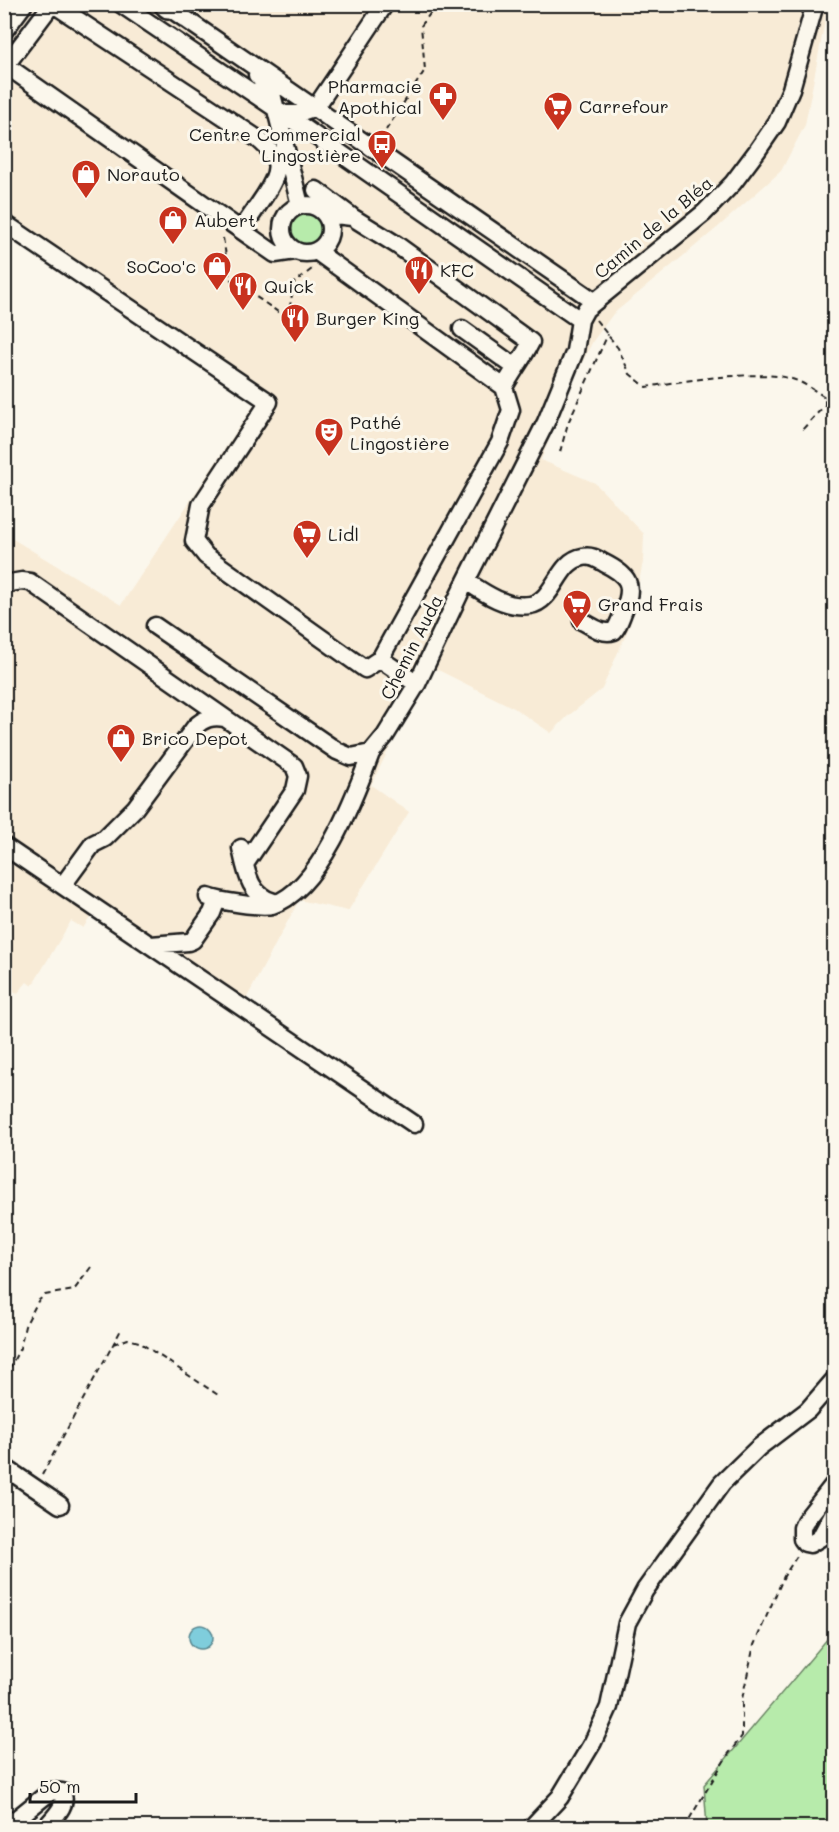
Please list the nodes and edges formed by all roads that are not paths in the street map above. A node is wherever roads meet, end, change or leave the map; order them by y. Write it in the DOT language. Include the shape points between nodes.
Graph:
graph roads {
  1 [pos="24,4"];
  2 [pos="121,4"];
  3 [pos="385,4"];
  4 [pos="815,4"];
  5 [pos="167,6"];
  6 [pos="4,31"];
  7 [pos="204,31"];
  8 [pos="5,65"];
  9 [pos="316,107"];
  10 [pos="280,112"];
  11 [pos="316,190"];
  12 [pos="300,205"];
  13 [pos="352,217"];
  14 [pos="328,219"];
  15 [pos="4,223"];
  16 [pos="241,230"];
  17 [pos="295,251"];
  18 [pos="316,251"];
  19 [pos="587,310"];
  20 [pos="462,329"];
  21 [pos="515,367"];
  22 [pos="504,387"];
  23 [pos="466,581"];
  24 [pos="4,584"];
  25 [pos="582,621"];
  26 [pos="155,626"];
  27 [pos="380,659"];
  28 [pos="417,684"];
  29 [pos="225,718"];
  30 [pos="372,753"];
  31 [pos="4,846"];
  32 [pos="63,885"];
  33 [pos="278,903"];
  34 [pos="151,945"];
  35 [pos="414,1124"];
  36 [pos="834,1380"];
  37 [pos="4,1467"];
  38 [pos="834,1484"];
  39 [pos="60,1505"];
  40 [pos="834,1512"];
  41 [pos="4,1821"];
  42 [pos="45,1827"];
  43 [pos="531,1827"];
  1 -- 6 [label="street"];
  2 -- 10 [label="street"];
  3 -- 9 [label="street"];
  4 -- 19 [label="street, Camin de la Bléa" via="791,89 777,122 757,152 704,213"];
  5 -- 7 [label="street"];
  7 -- 9 [label="street, Camin de la Bléa"];
  7 -- 10 [label="street" via="224,52 262,79"];
  8 -- 16 [label="street"];
  8 -- 16 [label="street" via="55,5 258,140 275,158 277,172"];
  9 -- 10 [label="street" via="296,114"];
  9 -- 19 [label="street, Camin de la Bléa"];
  10 -- 12 [label="street"];
  10 -- 19 [label="street"];
  11 -- 13 [label="street"];
  12 -- 14 [label="street" via="316,207"];
  12 -- 17 [label="street" via="288,213 282,227 285,242"];
  13 -- 14 [label="street" via="335,215"];
  13 -- 21 [label="street" via="531,342"];
  14 -- 18 [label="street" via="330,234"];
  15 -- 27 [label="street" via="269,402 201,505 194,542 206,556 365,669"];
  16 -- 17 [label="street" via="275,254"];
  17 -- 18 [label="street"];
  18 -- 22 [label="street"];
  19 -- 23 [label="street, Chemin Auda" via="546,422"];
  20 -- 21 [label="street"];
  21 -- 22 [label="street"];
  22 -- 27 [label="street" via="511,410 500,442"];
  23 -- 25 [label="street" via="505,603 529,606 541,601 570,564 584,556 592,557 613,567 626,579 629,597 614,631 607,633"];
  23 -- 28 [label="street, Chemin Auda"];
  24 -- 29 [label="street" via="30,582"];
  26 -- 30 [label="street" via="337,751 351,757"];
  27 -- 28 [label="street"];
  28 -- 30 [label="street, Chemin Auda"];
  29 -- 32 [label="street" via="207,718 195,727 135,808 105,838 93,844"];
  29 -- 33 [label="street" via="294,765 298,776 295,790 243,856 257,894"];
  30 -- 33 [label="street, Chemin Auda" via="321,862 306,881"];
  31 -- 32 [label="street"];
  32 -- 34 [label="street"];
  33 -- 34 [label="street" via="269,906 212,899 212,913 193,940"];
  34 -- 35 [label="street"];
  36 -- 43 [label="street" via="808,1410 758,1448 722,1483 645,1590 627,1623 609,1707 593,1742 560,1797"];
  37 -- 39 [label="street"];
  38 -- 40 [label="street" via="802,1528 805,1543 820,1538"];
  41 -- 42 [label="street" via="15,1820 51,1791 62,1792 64,1803"];
}
